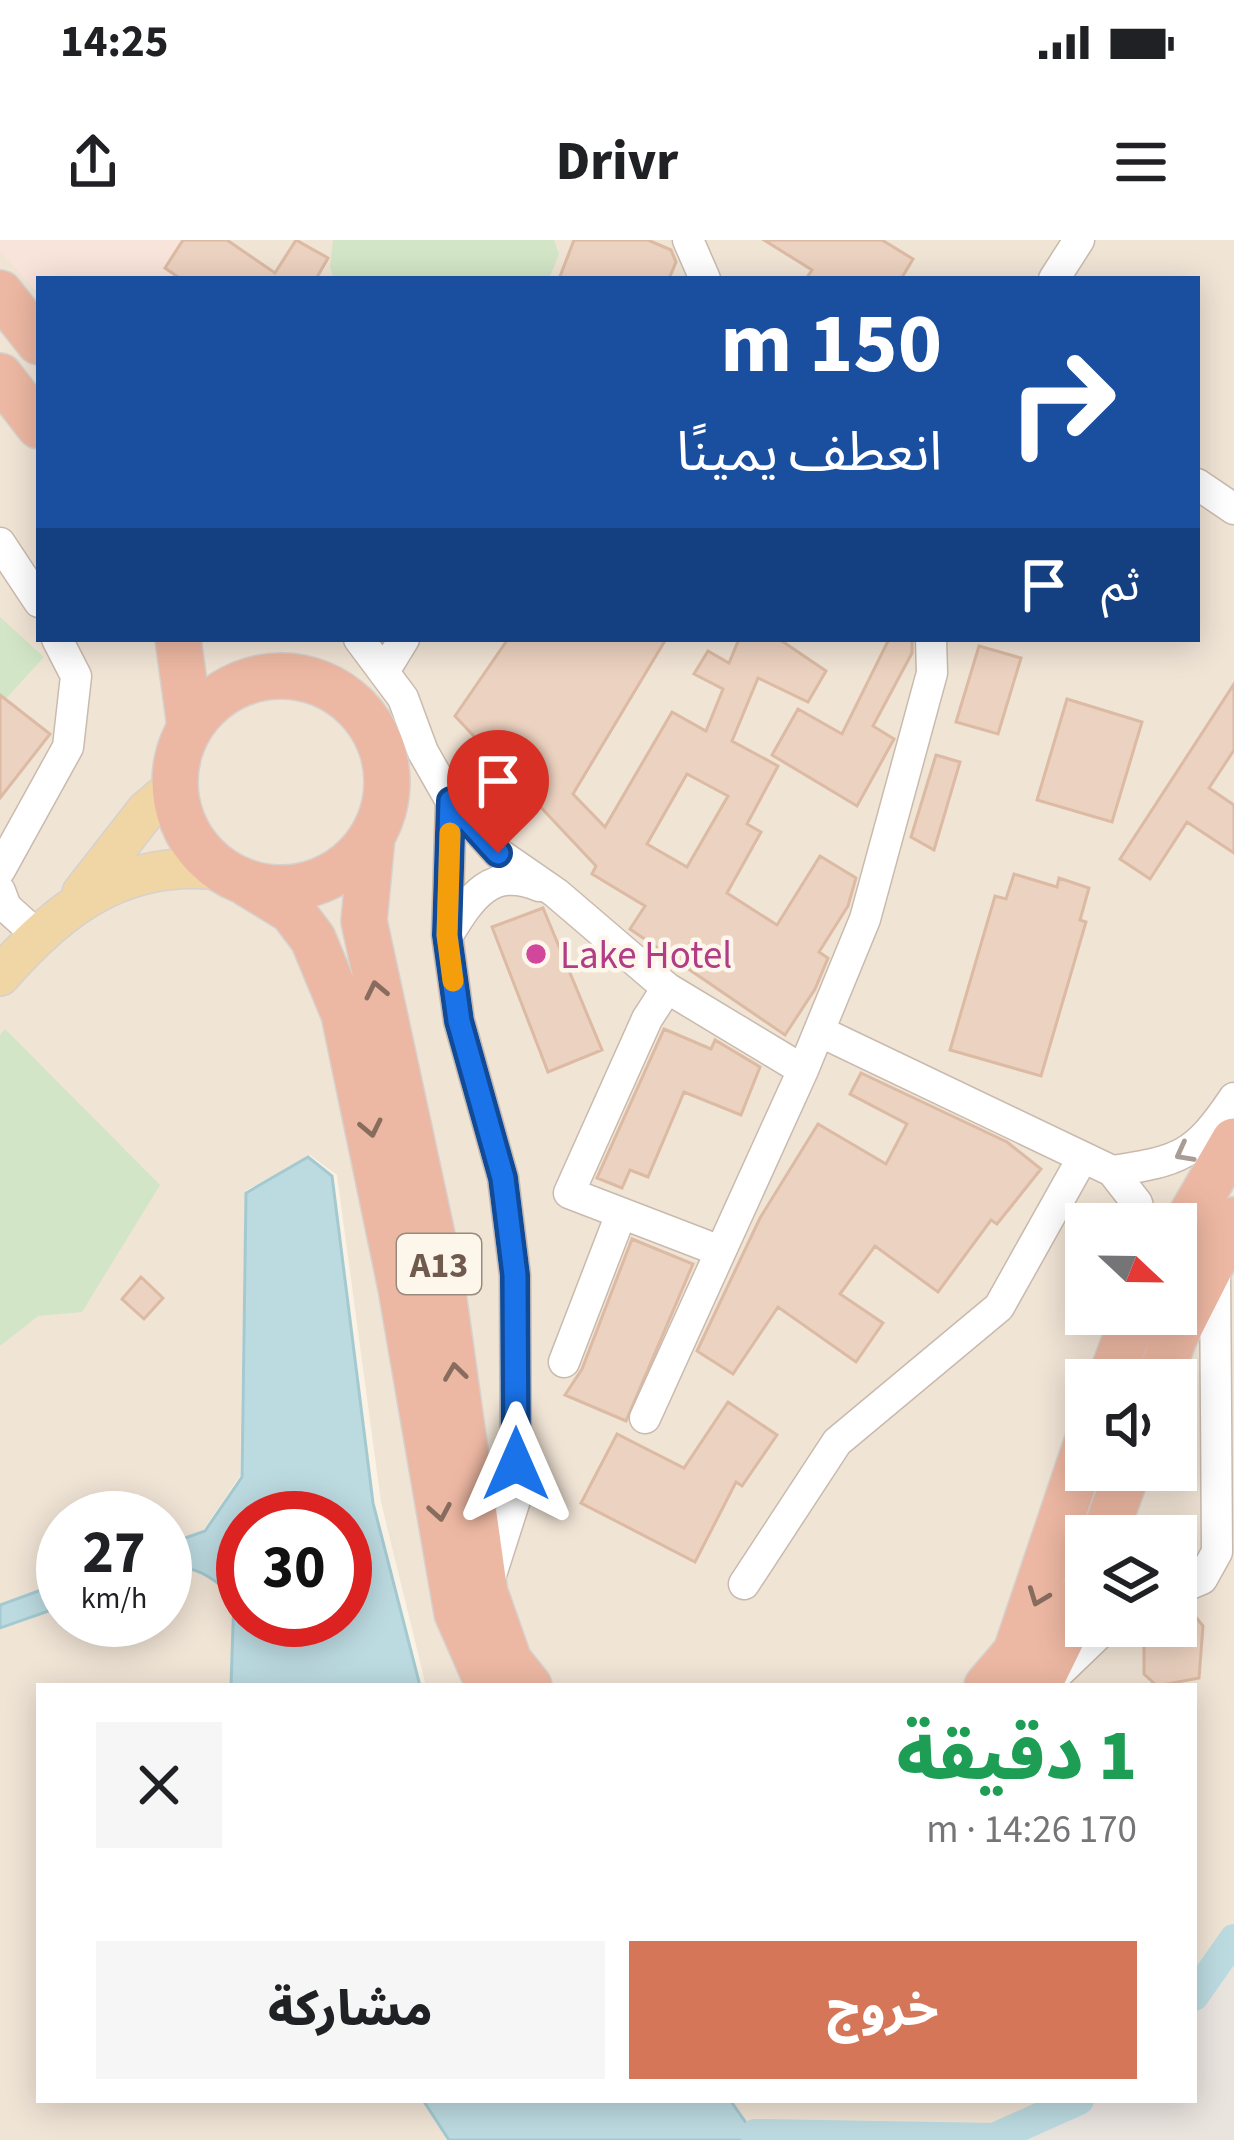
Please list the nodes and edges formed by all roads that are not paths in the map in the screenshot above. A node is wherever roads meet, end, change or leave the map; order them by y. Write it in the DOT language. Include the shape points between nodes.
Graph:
graph roads {
  1 [pos="688,240"];
  2 [pos="1079,240"];
  3 [pos="704,276"];
  4 [pos="1056,276"];
  5 [pos="15,298"];
  6 [pos="36,336"];
  7 [pos="0,376"];
  8 [pos="36,422"];
  9 [pos="1200,486"];
  10 [pos="1234,509"];
  11 [pos="0,543"];
  12 [pos="36,597"];
  13 [pos="59,642"];
  14 [pos="178,642"];
  15 [pos="265,642"];
  16 [pos="362,642"];
  17 [pos="402,642"];
  18 [pos="931,642"];
  19 [pos="385,670"];
  20 [pos="301,676"];
  21 [pos="190,726"];
  22 [pos="174,788"];
  23 [pos="451,801"];
  24 [pos="372,837"];
  25 [pos="0,870"];
  26 [pos="233,877"];
  27 [pos="0,891"];
  28 [pos="556,893"];
  29 [pos="75,902"];
  30 [pos="36,934"];
  31 [pos="447,935"];
  32 [pos="0,976"];
  33 [pos="667,988"];
  34 [pos="819,1031"];
  35 [pos="802,1070"];
  36 [pos="1234,1098"];
  37 [pos="1234,1141"];
  38 [pos="1083,1157"];
  39 [pos="1112,1171"];
  40 [pos="1137,1203"];
  41 [pos="621,1214"];
  42 [pos="1208,1240"];
  43 [pos="719,1251"];
  44 [pos="1166,1359"];
  45 [pos="564,1362"];
  46 [pos="645,1418"];
  47 [pos="1070,1491"];
  48 [pos="1197,1581"];
  49 [pos="744,1584"];
  50 [pos="485,1594"];
  51 [pos="1065,1635"];
  52 [pos="1084,1647"];
  53 [pos="488,1683"];
  54 [pos="527,1683"];
  55 [pos="990,1683"];
  56 [pos="1043,1683"];
  57 [pos="1045,1683"];
  1 -- 3 [label="street"];
  2 -- 4 [label="street"];
  5 -- 6 [label="highway"];
  7 -- 8 [label="highway"];
  9 -- 10 [label="street"];
  11 -- 12 [label="street"];
  13 -- 25 [label="street" via="76,676 68,747"];
  14 -- 21 [label="highway"];
  15 -- 20 [label="highway, A13"];
  16 -- 19 [label="street"];
  17 -- 19 [label="street"];
  18 -- 34 [label="street" via="932,673 866,920"];
  19 -- 23 [label="street"];
  20 -- 21 [label="highway" via="237,683"];
  20 -- 24 [label="highway, A13" via="359,708 378,736 387,770"];
  21 -- 22 [label="highway"];
  22 -- 26 [label="highway, A13" via="196,847"];
  22 -- 29 [label="main road" via="133,826"];
  23 -- 28 [label="street" via="498,853"];
  23 -- 31 [label="street"];
  24 -- 26 [label="highway" via="349,864 318,882 283,889"];
  50 -- 24 [label="highway, A13, one-way" via="440,1272 364,921"];
  26 -- 29 [label="main road" via="167,867 131,874"];
  26 -- 53 [label="highway, A13, one-way" via="292,911 313,939 344,1014 457,1613"];
  27 -- 30 [label="street"];
  28 -- 31 [label="street" via="519,878 492,882 473,894"];
  28 -- 33 [label="street"];
  29 -- 30 [label="main road"];
  30 -- 32 [label="main road"];
  31 -- 50 [label="street" via="459,1021 503,1178 515,1275 516,1497"];
  33 -- 35 [label="street"];
  33 -- 41 [label="street" via="646,1018 569,1193"];
  34 -- 35 [label="street"];
  34 -- 38 [label="street"];
  35 -- 43 [label="street"];
  36 -- 39 [label="street, one-way" via="1187,1155"];
  37 -- 42 [label="highway"];
  38 -- 39 [label="street"];
  38 -- 49 [label="street" via="999,1307 837,1442"];
  39 -- 40 [label="street"];
  41 -- 43 [label="street"];
  41 -- 45 [label="street"];
  42 -- 44 [label="highway"];
  42 -- 48 [label="street" via="1217,1552"];
  43 -- 46 [label="street"];
  47 -- 55 [label="highway, one-way" via="1016,1652"];
  50 -- 54 [label="highway, A13" via="509,1660"];
  51 -- 56 [label="highway"];
  52 -- 57 [label="street"];
}
